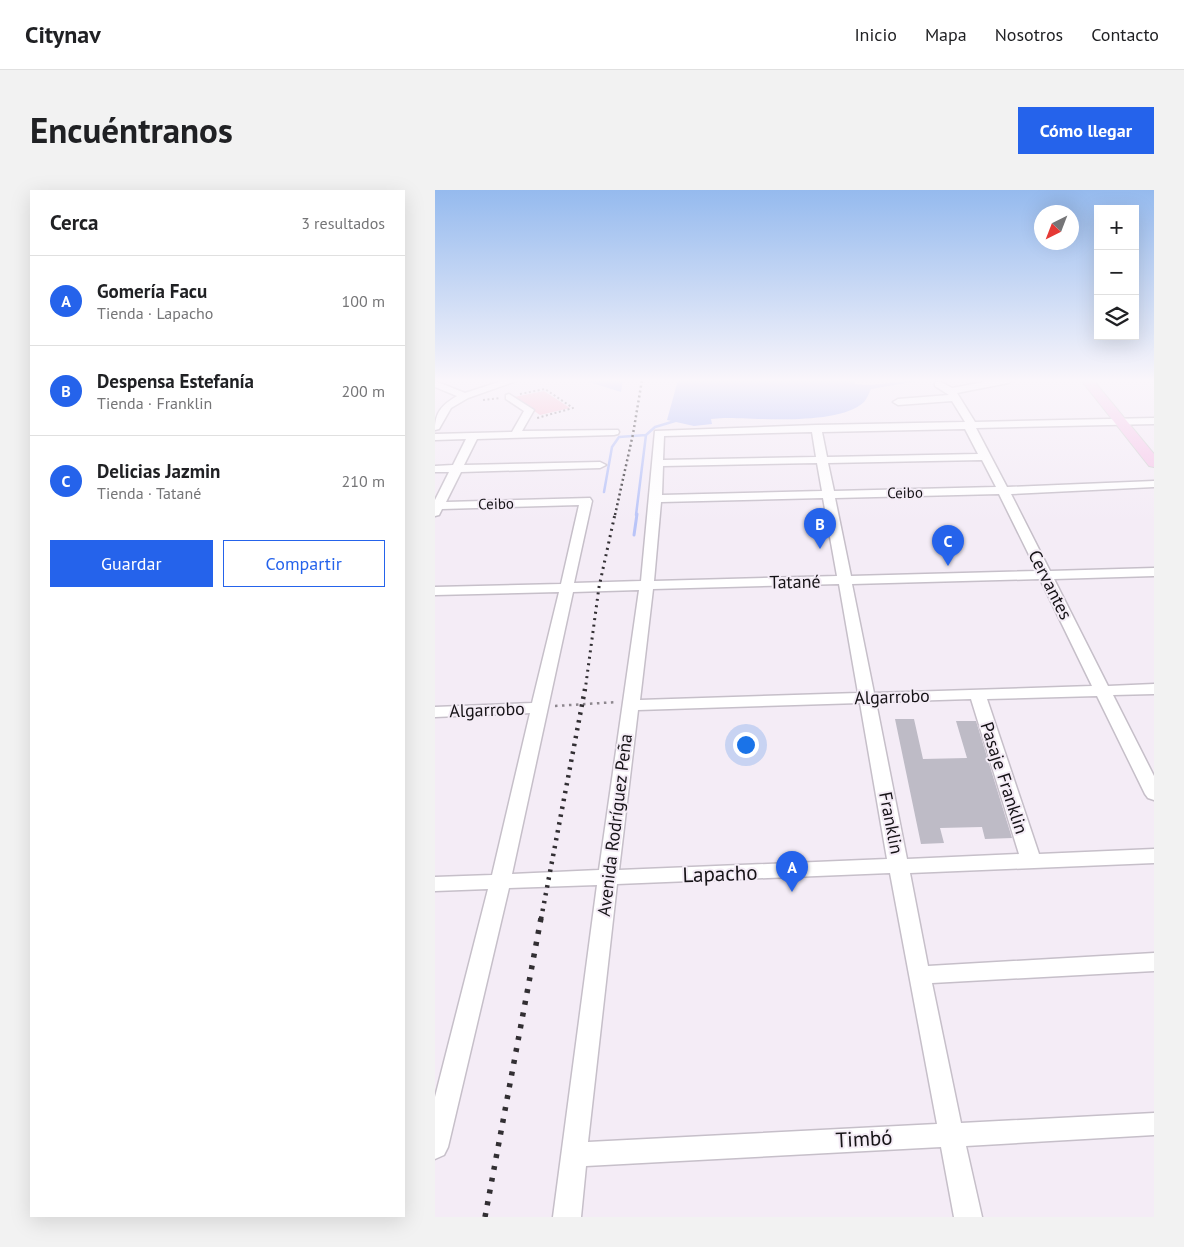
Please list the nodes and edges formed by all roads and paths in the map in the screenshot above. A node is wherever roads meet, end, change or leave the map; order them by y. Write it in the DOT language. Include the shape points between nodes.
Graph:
graph roads {
  1 [pos="519,428"];
  2 [pos="816,428"];
  3 [pos="822,428"];
  4 [pos="970,428"];
  5 [pos="1130,428"];
  6 [pos="1132,428"];
  7 [pos="614,432"];
  8 [pos="515,435"];
  9 [pos="435,436"];
  10 [pos="473,436"];
  11 [pos="1154,449"];
  12 [pos="985,457"];
  13 [pos="823,460"];
  14 [pos="658,463"];
  15 [pos="1154,463"];
  16 [pos="600,465"];
  17 [pos="455,468"];
  18 [pos="435,469"];
  19 [pos="1154,484"];
  20 [pos="1003,490"];
  21 [pos="828,495"];
  22 [pos="655,499"];
  23 [pos="436,508"];
  24 [pos="1154,572"];
  25 [pos="1044,575"];
  26 [pos="845,581"];
  27 [pos="647,586"];
  28 [pos="566,588"];
  29 [pos="435,590"];
  30 [pos="1154,689"];
  31 [pos="1103,690"];
  32 [pos="978,695"];
  33 [pos="867,698"];
  34 [pos="630,705"];
  35 [pos="539,708"];
  36 [pos="435,712"];
  37 [pos="1154,794"];
  38 [pos="1154,856"];
  39 [pos="1031,860"];
  40 [pos="899,867"];
  41 [pos="607,879"];
  42 [pos="500,882"];
  43 [pos="435,884"];
  44 [pos="1154,962"];
  45 [pos="919,975"];
  46 [pos="1154,1124"];
  47 [pos="952,1134"];
  48 [pos="435,1147"];
  49 [pos="574,1155"];
  50 [pos="567,1217"];
  51 [pos="969,1217"];
  1 -- 8 [label="street"];
  2 -- 3 [label="street"];
  2 -- 13 [label="street, Franklin"];
  2 -- 14 [label="street, Avenida Rodríguez Peña" via="659,433"];
  4 -- 12 [label="street, Cervantes"];
  5 -- 15 [label="main road"];
  6 -- 11 [label="main road"];
  7 -- 8 [label="street"];
  8 -- 10 [label="street"];
  9 -- 10 [label="street"];
  10 -- 17 [label="street"];
  12 -- 13 [label="street"];
  12 -- 20 [label="street, Cervantes"];
  13 -- 14 [label="street"];
  13 -- 21 [label="street, Franklin"];
  14 -- 22 [label="street, Avenida Rodríguez Peña"];
  16 -- 17 [label="street"];
  17 -- 18 [label="street"];
  17 -- 23 [label="street"];
  19 -- 20 [label="street, Ceibo"];
  20 -- 21 [label="street, Ceibo"];
  20 -- 25 [label="street, Cervantes"];
  21 -- 22 [label="street, Ceibo"];
  21 -- 26 [label="street, Franklin"];
  22 -- 27 [label="street, Avenida Rodríguez Peña"];
  23 -- 28 [label="street, Ceibo" via="586,501"];
  24 -- 25 [label="street, Tatané"];
  25 -- 26 [label="street, Tatané"];
  25 -- 31 [label="street, Cervantes"];
  26 -- 27 [label="street, Tatané"];
  26 -- 33 [label="street, Franklin"];
  27 -- 28 [label="street, Tatané"];
  27 -- 34 [label="street, Avenida Rodríguez Peña"];
  28 -- 29 [label="street, Tatané"];
  28 -- 35 [label="street"];
  30 -- 31 [label="street, Algarrobo"];
  31 -- 32 [label="street, Algarrobo"];
  31 -- 37 [label="street, Cervantes"];
  32 -- 33 [label="street, Algarrobo"];
  32 -- 39 [label="street, Pasaje Franklin"];
  33 -- 34 [label="street, Algarrobo"];
  33 -- 40 [label="street, Franklin"];
  34 -- 35 [label="path" via="583,702"];
  34 -- 41 [label="street, Avenida Rodríguez Peña"];
  35 -- 36 [label="street, Algarrobo"];
  35 -- 42 [label="street"];
  38 -- 39 [label="street, Lapacho"];
  39 -- 40 [label="street, Lapacho"];
  40 -- 41 [label="street, Lapacho"];
  40 -- 45 [label="street, Franklin"];
  41 -- 42 [label="street, Lapacho"];
  41 -- 49 [label="street, Avenida Rodríguez Peña"];
  42 -- 43 [label="street, Lapacho"];
  42 -- 48 [label="street"];
  44 -- 45 [label="street"];
  45 -- 47 [label="street, Franklin"];
  46 -- 47 [label="street, Timbó"];
  47 -- 49 [label="street, Timbó"];
  47 -- 51 [label="street, Franklin"];
  49 -- 50 [label="street, Avenida Rodríguez Peña"];
}
